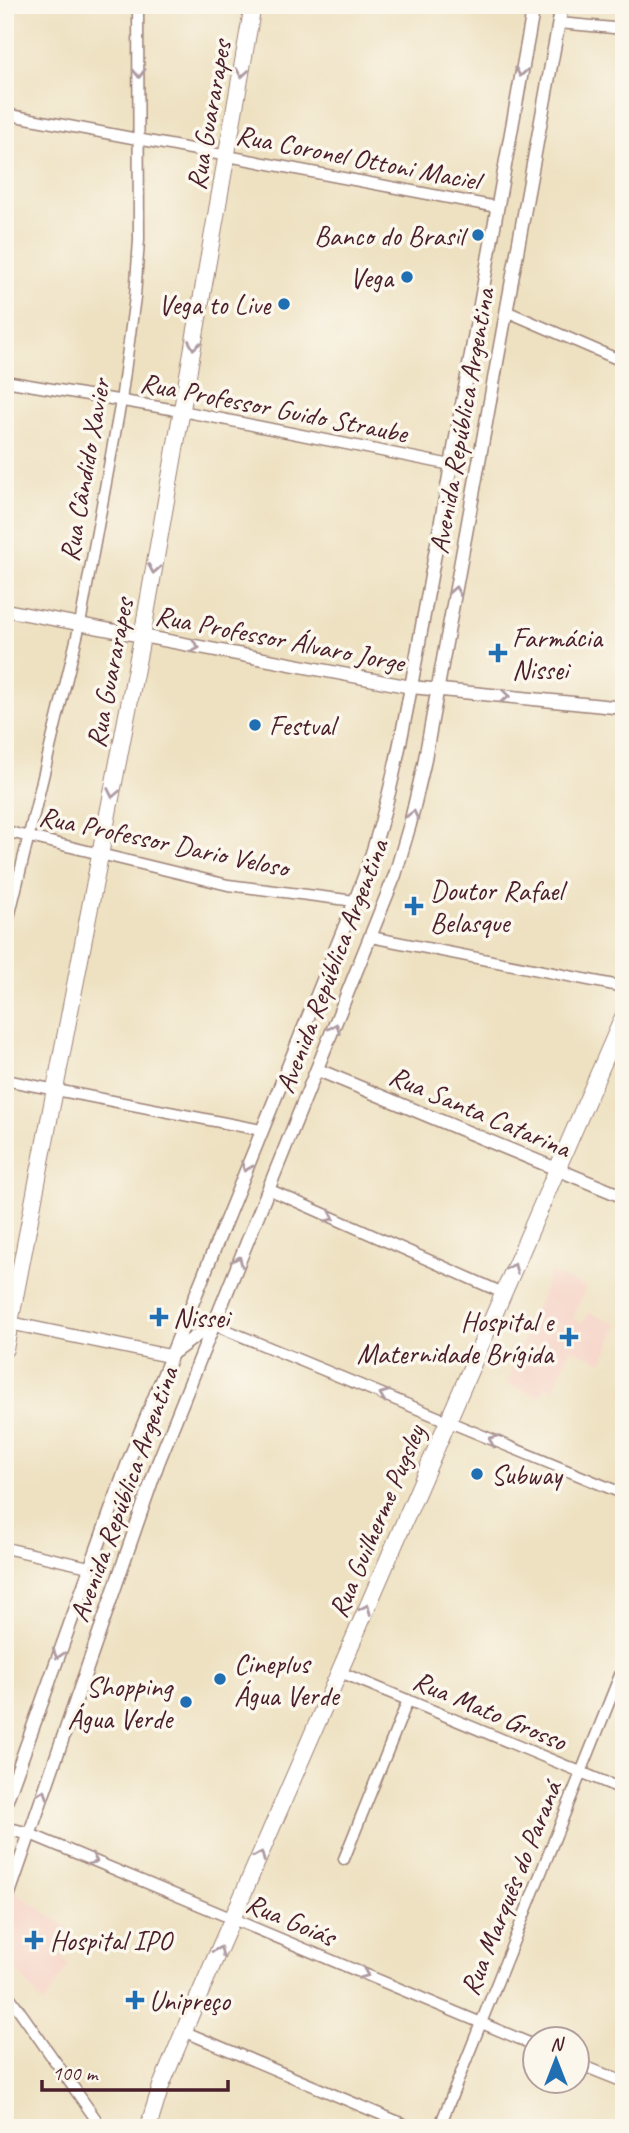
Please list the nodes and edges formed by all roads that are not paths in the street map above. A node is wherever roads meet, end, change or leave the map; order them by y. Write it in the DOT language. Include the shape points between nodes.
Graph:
graph roads {
  1 [pos="138,5"];
  2 [pos="253,5"];
  3 [pos="534,5"];
  4 [pos="562,5"];
  5 [pos="559,23"];
  6 [pos="624,29"];
  7 [pos="5,114"];
  8 [pos="140,139"];
  9 [pos="228,156"];
  10 [pos="497,206"];
  11 [pos="506,311"];
  12 [pos="624,362"];
  13 [pos="5,381"];
  14 [pos="121,401"];
  15 [pos="182,411"];
  16 [pos="451,465"];
  17 [pos="5,610"];
  18 [pos="80,624"];
  19 [pos="142,637"];
  20 [pos="417,688"];
  21 [pos="437,690"];
  22 [pos="624,708"];
  23 [pos="5,831"];
  24 [pos="29,835"];
  25 [pos="101,854"];
  26 [pos="355,901"];
  27 [pos="5,934"];
  28 [pos="371,937"];
  29 [pos="624,987"];
  30 [pos="624,1015"];
  31 [pos="318,1070"];
  32 [pos="5,1080"];
  33 [pos="56,1089"];
  34 [pos="261,1130"];
  35 [pos="556,1169"];
  36 [pos="268,1189"];
  37 [pos="624,1197"];
  38 [pos="503,1293"];
  39 [pos="8,1322"];
  40 [pos="212,1324"];
  41 [pos="5,1349"];
  42 [pos="169,1356"];
  43 [pos="447,1421"];
  44 [pos="624,1494"];
  45 [pos="5,1548"];
  46 [pos="89,1567"];
  47 [pos="624,1665"];
  48 [pos="340,1672"];
  49 [pos="408,1700"];
  50 [pos="581,1772"];
  51 [pos="624,1790"];
  52 [pos="5,1805"];
  53 [pos="5,1828"];
  54 [pos="30,1834"];
  55 [pos="344,1859"];
  56 [pos="5,1905"];
  57 [pos="233,1919"];
  58 [pos="5,1990"];
  59 [pos="481,2022"];
  60 [pos="184,2031"];
  61 [pos="520,2039"];
  62 [pos="590,2069"];
  63 [pos="624,2082"];
  64 [pos="102,2128"];
  65 [pos="148,2128"];
  66 [pos="413,2128"];
  67 [pos="439,2128"];
  1 -- 8 [label="street, Rua Cândido Xavier, one-way"];
  2 -- 9 [label="main road, Rua Guararapes, one-way"];
  3 -- 10 [label="street, Avenida República Argentina, one-way"];
  4 -- 5 [label="street, Avenida República Argentina"];
  5 -- 6 [label="street"];
  5 -- 11 [label="street, Avenida República Argentina"];
  7 -- 8 [label="street, Rua Coronel Ottoni Maciel"];
  8 -- 9 [label="street, Rua Coronel Ottoni Maciel"];
  8 -- 14 [label="street, Rua Cândido Xavier" via="138,271"];
  9 -- 10 [label="street, Rua Coronel Ottoni Maciel"];
  9 -- 15 [label="main road, Rua Guararapes, one-way"];
  10 -- 16 [label="street, Avenida República Argentina"];
  11 -- 12 [label="street"];
  21 -- 11 [label="street, Avenida República Argentina, one-way"];
  13 -- 14 [label="street, Rua Professor Guido Straube"];
  14 -- 15 [label="street, Rua Professor Guido Straube"];
  14 -- 18 [label="street, Rua Cândido Xavier"];
  15 -- 16 [label="street, Rua Professor Guido Straube"];
  15 -- 19 [label="main road, Rua Guararapes, one-way"];
  16 -- 20 [label="street, Avenida República Argentina"];
  17 -- 18 [label="street, Rua Professor Álvaro Jorge"];
  18 -- 19 [label="street, Rua Professor Álvaro Jorge"];
  18 -- 24 [label="street, Rua Cândido Xavier"];
  19 -- 20 [label="street, Rua Professor Álvaro Jorge, one-way"];
  19 -- 25 [label="main road, Rua Guararapes, one-way"];
  20 -- 21 [label="street, Rua Professor Álvaro Jorge"];
  20 -- 26 [label="street, Avenida República Argentina" via="388,805"];
  21 -- 22 [label="street, Rua Professor Álvaro Jorge, one-way"];
  28 -- 21 [label="street, Avenida República Argentina, one-way" via="410,824"];
  23 -- 24 [label="street, Rua Professor Dario Veloso"];
  24 -- 25 [label="street, Rua Professor Dario Veloso"];
  24 -- 27 [label="street, Rua Cândido Xavier"];
  25 -- 26 [label="street, Rua Professor Dario Veloso" via="228,884"];
  25 -- 33 [label="main road, Rua Guararapes"];
  26 -- 34 [label="street, Avenida República Argentina"];
  28 -- 29 [label="street"];
  31 -- 28 [label="street, Avenida República Argentina, one-way"];
  30 -- 35 [label="main road, Rua Guilherme Pugsley"];
  31 -- 35 [label="street, Rua Santa Catarina"];
  31 -- 36 [label="street, Avenida República Argentina"];
  32 -- 33 [label="street"];
  33 -- 34 [label="street"];
  33 -- 39 [label="main road, Rua Guararapes"];
  34 -- 42 [label="street, Avenida República Argentina, one-way"];
  35 -- 37 [label="street, Rua Santa Catarina"];
  38 -- 35 [label="main road, Rua Guilherme Pugsley, one-way"];
  36 -- 38 [label="street, one-way"];
  40 -- 36 [label="street, Avenida República Argentina, one-way"];
  38 -- 43 [label="main road, Rua Guilherme Pugsley"];
  39 -- 41 [label="main road, Rua Guararapes"];
  39 -- 42 [label="street"];
  40 -- 42 [label="street"];
  43 -- 40 [label="street, one-way"];
  54 -- 40 [label="street, Avenida República Argentina, one-way" via="120,1569"];
  42 -- 46 [label="street, Avenida República Argentina"];
  44 -- 43 [label="street, one-way"];
  48 -- 43 [label="main road, Rua Guilherme Pugsley, one-way"];
  45 -- 46 [label="street"];
  46 -- 52 [label="street, Avenida República Argentina, one-way"];
  47 -- 50 [label="street, Rua Marquês do Paraná"];
  48 -- 49 [label="street, Rua Mato Grosso"];
  57 -- 48 [label="main road, Rua Guilherme Pugsley, one-way"];
  49 -- 50 [label="street, Rua Mato Grosso"];
  49 -- 55 [label="street"];
  50 -- 51 [label="street, Rua Mato Grosso"];
  50 -- 59 [label="street, Rua Marquês do Paraná"];
  53 -- 54 [label="street"];
  54 -- 56 [label="street, Avenida República Argentina"];
  54 -- 57 [label="street, Rua Goiás, one-way"];
  57 -- 59 [label="street, Rua Goiás, one-way"];
  60 -- 57 [label="main road, Rua Guilherme Pugsley, one-way"];
  58 -- 64 [label="street"];
  59 -- 61 [label="street, Rua Goiás"];
  59 -- 67 [label="street, Rua Marquês do Paraná"];
  60 -- 65 [label="main road, Rua Guilherme Pugsley"];
  60 -- 66 [label="street"];
  62 -- 63 [label="street"];
}
